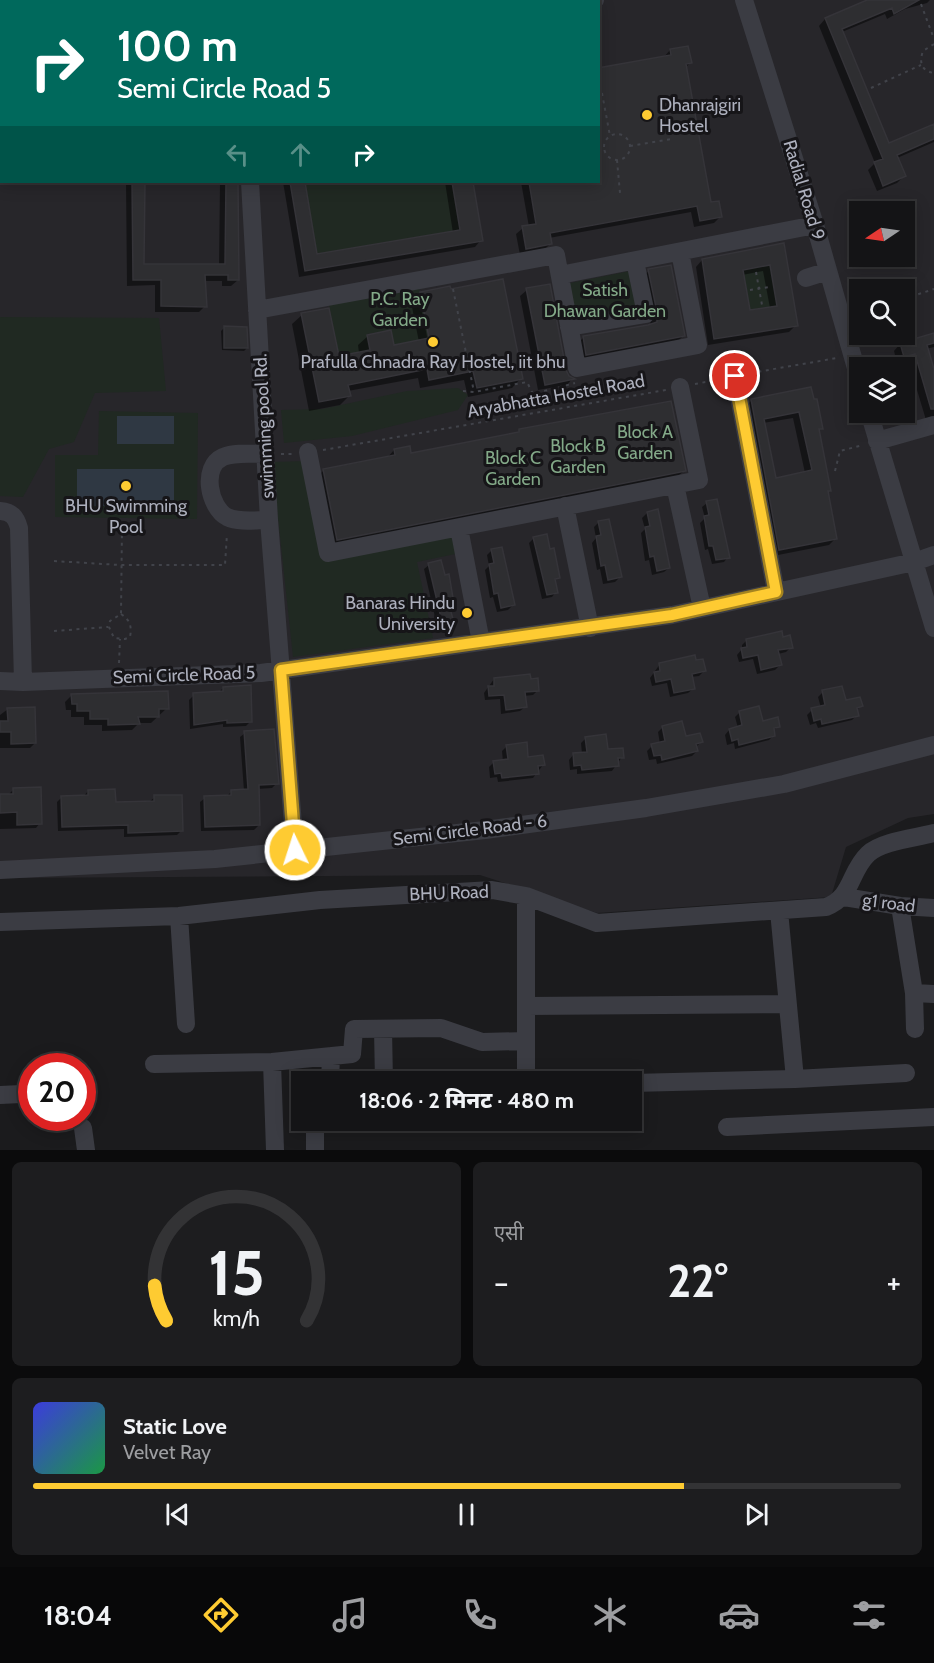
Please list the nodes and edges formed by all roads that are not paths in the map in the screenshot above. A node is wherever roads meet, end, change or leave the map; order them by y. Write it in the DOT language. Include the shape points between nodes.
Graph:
graph roads {
  1 [pos="744,0"];
  2 [pos="250,183"];
  3 [pos="815,225"];
  4 [pos="680,252"];
  5 [pos="635,261"];
  6 [pos="828,271"];
  7 [pos="560,275"];
  8 [pos="806,278"];
  9 [pos="257,309"];
  10 [pos="569,327"];
  11 [pos="851,357"];
  12 [pos="735,376"];
  13 [pos="680,387"];
  14 [pos="872,423"];
  15 [pos="934,425"];
  16 [pos="878,441"];
  17 [pos="308,452"];
  18 [pos="265,454"];
  19 [pos="675,484"];
  20 [pos="565,506"];
  21 [pos="0,511"];
  22 [pos="269,520"];
  23 [pos="459,528"];
  24 [pos="934,555"];
  25 [pos="914,562"];
  26 [pos="776,592"];
  27 [pos="702,608"];
  28 [pos="590,628"];
  29 [pos="934,628"];
  30 [pos="481,642"];
  31 [pos="281,670"];
  32 [pos="0,681"];
  33 [pos="23,682"];
  34 [pos="934,745"];
  35 [pos="934,833"];
  36 [pos="295,850"];
  37 [pos="0,870"];
  38 [pos="526,896"];
  39 [pos="844,897"];
  40 [pos="900,906"];
  41 [pos="934,908"];
  42 [pos="778,911"];
  43 [pos="179,916"];
  44 [pos="0,921"];
  45 [pos="914,993"];
  46 [pos="934,994"];
  47 [pos="788,1004"];
  48 [pos="526,1006"];
  49 [pos="186,1024"];
  50 [pos="383,1029"];
  51 [pos="915,1029"];
  52 [pos="526,1041"];
  53 [pos="331,1056"];
  54 [pos="272,1062"];
  55 [pos="154,1064"];
  56 [pos="330,1071"];
  57 [pos="384,1071"];
  58 [pos="526,1071"];
  59 [pos="906,1073"];
  60 [pos="795,1080"];
  61 [pos="642,1083"];
  62 [pos="18,1094"];
  63 [pos="0,1095"];
  64 [pos="934,1117"];
  65 [pos="727,1127"];
  66 [pos="83,1131"];
  67 [pos="315,1131"];
  68 [pos="86,1150"];
  69 [pos="275,1150"];
  70 [pos="315,1150"];
  1 -- 3 [label="street, Radial Road 9"];
  2 -- 9 [label="street, swimming pool Rd."];
  3 -- 4 [label="street"];
  3 -- 6 [label="street, Radial Road 9"];
  4 -- 5 [label="street"];
  4 -- 10 [label="street" via="698,345 577,368"];
  5 -- 7 [label="street"];
  5 -- 10 [label="street" via="646,314"];
  6 -- 8 [label="street"];
  6 -- 11 [label="street, Radial Road 9"];
  7 -- 9 [label="street" via="556,255"];
  7 -- 10 [label="street"];
  9 -- 18 [label="street, swimming pool Rd."];
  12 -- 26 [label="street"];
  13 -- 19 [label="street" via="699,480"];
  14 -- 16 [label="street"];
  15 -- 16 [label="street"];
  16 -- 25 [label="street"];
  17 -- 23 [label="street" via="328,553"];
  18 -- 22 [label="street, swimming pool Rd."];
  18 -- 22 [label="street" via="222,458 211,468 210,483 213,499 228,517"];
  19 -- 20 [label="street"];
  19 -- 27 [label="street"];
  20 -- 23 [label="street"];
  20 -- 28 [label="street"];
  21 -- 33 [label="street" via="11,513 19,528"];
  22 -- 31 [label="street, swimming pool Rd."];
  23 -- 30 [label="street"];
  24 -- 25 [label="street, Semi Circle Road 5"];
  25 -- 26 [label="street, Semi Circle Road 5"];
  25 -- 29 [label="street"];
  26 -- 27 [label="street, Semi Circle Road 5"];
  27 -- 28 [label="street, Semi Circle Road 5"];
  28 -- 30 [label="street, Semi Circle Road 5"];
  30 -- 31 [label="street, Semi Circle Road 5"];
  31 -- 33 [label="street, Semi Circle Road 5"];
  31 -- 36 [label="street, swimming pool Rd."];
  32 -- 33 [label="street, Semi Circle Road 5"];
  34 -- 36 [label="street, Semi Circle Road - 6" via="784,784 646,808"];
  35 -- 39 [label="street" via="880,846 868,854"];
  36 -- 37 [label="street, Semi Circle Road - 6" via="215,859"];
  38 -- 42 [label="street, BHU Road" via="597,923"];
  38 -- 43 [label="street, BHU Road" via="492,890 320,900"];
  38 -- 48 [label="street"];
  39 -- 40 [label="street, g1 road"];
  39 -- 42 [label="street, BHU Road" via="826,907"];
  40 -- 41 [label="street, g1 road"];
  40 -- 45 [label="street"];
  42 -- 47 [label="street"];
  43 -- 44 [label="street, BHU Road"];
  43 -- 49 [label="street"];
  45 -- 46 [label="street"];
  45 -- 51 [label="street"];
  47 -- 48 [label="street"];
  47 -- 60 [label="street"];
  48 -- 52 [label="street"];
  50 -- 52 [label="street" via="441,1028 482,1042"];
  50 -- 53 [label="street" via="354,1029 352,1054"];
  50 -- 57 [label="street"];
  52 -- 58 [label="street"];
  53 -- 54 [label="street"];
  53 -- 56 [label="street"];
  54 -- 55 [label="street"];
  54 -- 69 [label="street"];
  59 -- 60 [label="street"];
  60 -- 61 [label="street"];
  62 -- 63 [label="street"];
  64 -- 65 [label="street"];
  66 -- 68 [label="street"];
  67 -- 70 [label="street"];
}
